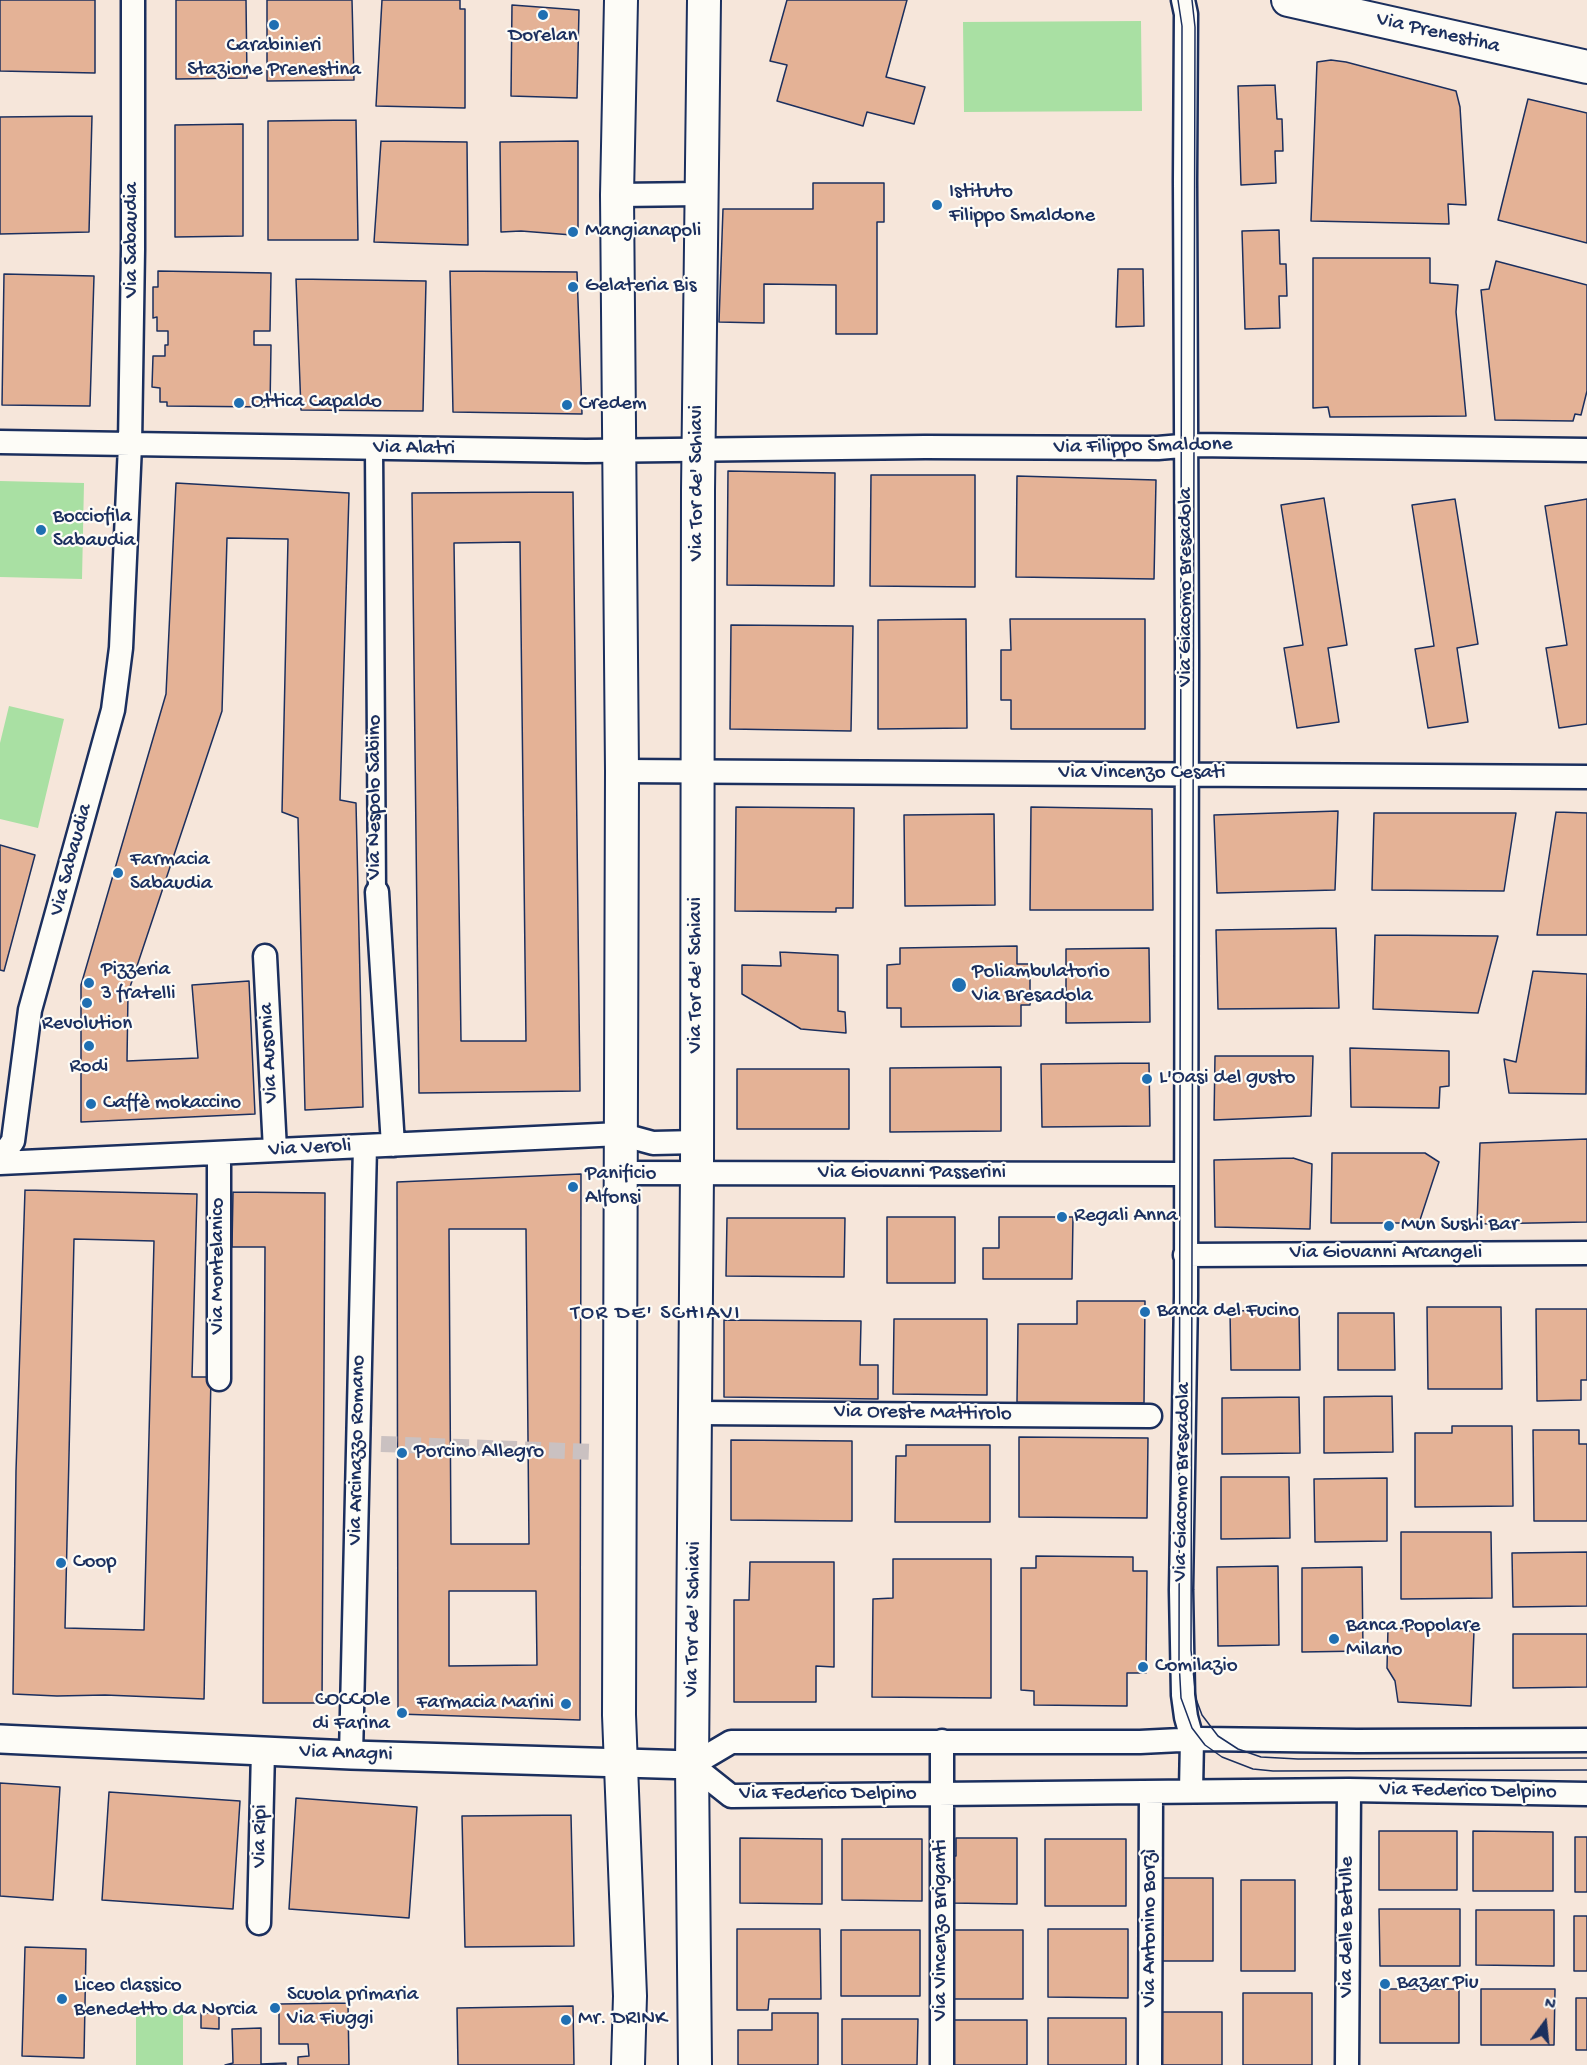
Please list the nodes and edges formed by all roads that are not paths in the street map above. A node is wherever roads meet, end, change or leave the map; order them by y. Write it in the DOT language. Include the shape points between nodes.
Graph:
graph roads {
  1 [pos="133,0"];
  2 [pos="621,0"];
  3 [pos="704,0"];
  4 [pos="1183,0"];
  5 [pos="1288,0"];
  6 [pos="1587,67"];
  7 [pos="701,194"];
  8 [pos="617,195"];
  9 [pos="0,442"];
  10 [pos="130,445"];
  11 [pos="1187,446"];
  12 [pos="374,449"];
  13 [pos="1587,450"];
  14 [pos="619,451"];
  15 [pos="698,451"];
  16 [pos="622,771"];
  17 [pos="697,771"];
  18 [pos="1186,774"];
  19 [pos="1587,777"];
  20 [pos="377,892"];
  21 [pos="265,957"];
  22 [pos="620,1134"];
  23 [pos="697,1142"];
  24 [pos="393,1145"];
  25 [pos="365,1146"];
  26 [pos="275,1150"];
  27 [pos="219,1153"];
  28 [pos="0,1161"];
  29 [pos="698,1172"];
  30 [pos="621,1173"];
  31 [pos="1186,1174"];
  32 [pos="1587,1253"];
  33 [pos="1185,1261"];
  34 [pos="219,1379"];
  35 [pos="696,1413"];
  36 [pos="1150,1416"];
  37 [pos="0,1739"];
  38 [pos="1192,1739"];
  39 [pos="1587,1740"];
  40 [pos="942,1741"];
  41 [pos="263,1750"];
  42 [pos="351,1755"];
  43 [pos="621,1763"];
  44 [pos="692,1765"];
  45 [pos="1349,1790"];
  46 [pos="1151,1791"];
  47 [pos="1191,1791"];
  48 [pos="1587,1794"];
  49 [pos="943,1795"];
  50 [pos="259,1923"];
  51 [pos="628,2065"];
  52 [pos="695,2065"];
  53 [pos="942,2065"];
  54 [pos="1150,2065"];
  55 [pos="1347,2065"];
  1 -- 10 [label="street, Via Sabaudia"];
  2 -- 8 [label="main road"];
  3 -- 7 [label="main road, Via Tor de' Schiavi"];
  4 -- 11 [label="street, Via Giacomo Bresadola"];
  5 -- 6 [label="main road, Via Prenestina"];
  7 -- 8 [label="street"];
  7 -- 15 [label="main road, Via Tor de' Schiavi"];
  8 -- 14 [label="main road"];
  9 -- 10 [label="street, Via Alatri"];
  10 -- 12 [label="street, Via Alatri"];
  10 -- 28 [label="street, Via Sabaudia" via="121,648 113,710 30,1010 13,1141"];
  11 -- 13 [label="street, Via Filippo Smaldone"];
  11 -- 15 [label="street, Via Filippo Smaldone"];
  11 -- 18 [label="street, Via Giacomo Bresadola"];
  12 -- 14 [label="street, Via Alatri"];
  12 -- 20 [label="street, Via Nespolo Sabino"];
  14 -- 15 [label="street, Via Alatri"];
  14 -- 16 [label="main road"];
  15 -- 17 [label="main road, Via Tor de' Schiavi"];
  16 -- 17 [label="street"];
  16 -- 22 [label="main road"];
  17 -- 18 [label="street, Via Vincenzo Cesati"];
  17 -- 23 [label="main road, Via Tor de' Schiavi"];
  18 -- 19 [label="street, Via Vincenzo Cesati"];
  18 -- 31 [label="street, Via Giacomo Bresadola"];
  20 -- 24 [label="street, Via Nespolo Sabino"];
  21 -- 26 [label="street, Via Ausonia"];
  22 -- 23 [label="street" via="653,1143"];
  22 -- 24 [label="street, Via Veroli"];
  22 -- 30 [label="main road"];
  23 -- 29 [label="main road, Via Tor de' Schiavi"];
  24 -- 25 [label="street, Via Veroli"];
  25 -- 26 [label="street, Via Veroli"];
  25 -- 42 [label="street, Via Arcinazzo Romano"];
  26 -- 27 [label="street, Via Veroli"];
  27 -- 28 [label="street, Via Veroli"];
  27 -- 34 [label="street, Via Montelanico"];
  29 -- 30 [label="street"];
  29 -- 31 [label="street, Via Giovanni Passerini"];
  29 -- 35 [label="main road, Via Tor de' Schiavi"];
  30 -- 43 [label="main road"];
  31 -- 33 [label="street, Via Giacomo Bresadola"];
  32 -- 33 [label="street, Via Giovanni Arcangeli"];
  33 -- 38 [label="street, Via Giacomo Bresadola" via="1181,1590 1183,1695"];
  35 -- 36 [label="street, Via Oreste Mattirolo"];
  35 -- 44 [label="main road, Via Tor de' Schiavi"];
  37 -- 41 [label="street, Via Anagni"];
  38 -- 39 [label="street"];
  38 -- 40 [label="street"];
  38 -- 47 [label="street, Via Giacomo Bresadola"];
  40 -- 44 [label="street" via="731,1742"];
  40 -- 49 [label="street, Via Federico Delpino"];
  41 -- 42 [label="street, Via Anagni"];
  41 -- 50 [label="street, Via Ripi"];
  42 -- 43 [label="street, Via Anagni"];
  43 -- 44 [label="street, Via Anagni"];
  43 -- 51 [label="main road" via="630,1996"];
  44 -- 49 [label="street, Via Federico Delpino" via="731,1796"];
  44 -- 52 [label="main road, Via Tor de' Schiavi"];
  45 -- 47 [label="street, Via Federico Delpino"];
  45 -- 48 [label="street, Via Federico Delpino"];
  45 -- 55 [label="street, Via delle Betulle"];
  46 -- 47 [label="street, Via Federico Delpino"];
  46 -- 49 [label="street, Via Federico Delpino"];
  46 -- 54 [label="street, Via Antonino Borzì"];
  49 -- 53 [label="street, Via Vincenzo Briganti"];
}
